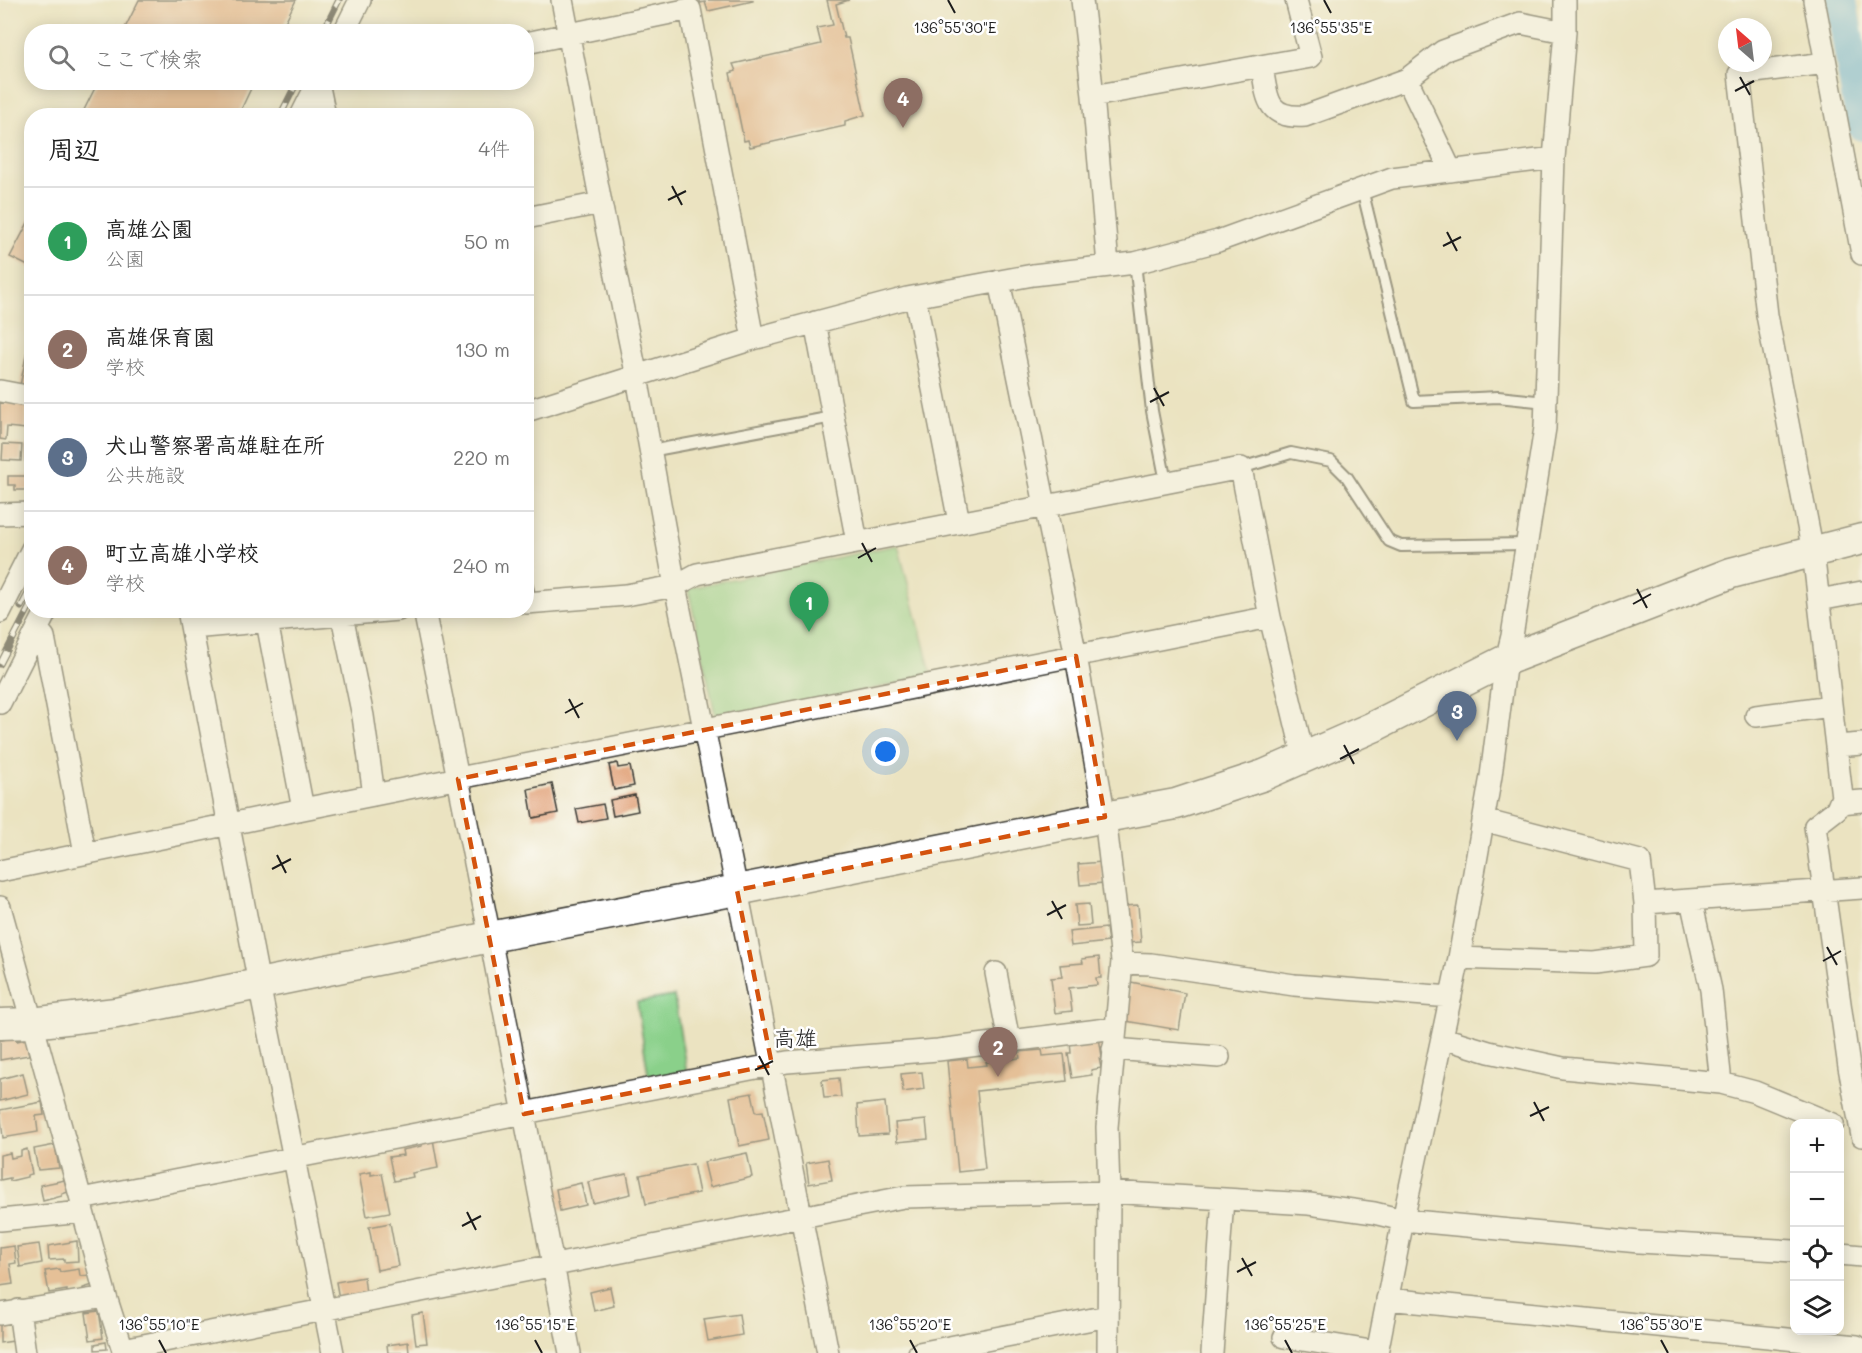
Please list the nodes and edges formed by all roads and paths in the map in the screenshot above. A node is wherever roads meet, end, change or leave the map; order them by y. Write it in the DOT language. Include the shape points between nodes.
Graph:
graph roads {
  1 [pos="360,0"];
  2 [pos="562,0"];
  3 [pos="1082,0"];
  4 [pos="1296,0"];
  5 [pos="1565,0"];
  6 [pos="1814,0"];
  7 [pos="689,4"];
  8 [pos="348,24"];
  9 [pos="1565,32"];
  10 [pos="569,36"];
  11 [pos="534,42"];
  12 [pos="1826,63"];
  13 [pos="1262,66"];
  14 [pos="1407,79"];
  15 [pos="314,90"];
  16 [pos="320,90"];
  17 [pos="1093,96"];
  18 [pos="305,108"];
  19 [pos="323,108"];
  20 [pos="1554,158"];
  21 [pos="1451,171"];
  22 [pos="1362,189"];
  23 [pos="601,203"];
  24 [pos="534,216"];
  25 [pos="1862,254"];
  26 [pos="1135,263"];
  27 [pos="1108,265"];
  28 [pos="999,280"];
  29 [pos="915,297"];
  30 [pos="815,322"];
  31 [pos="753,339"];
  32 [pos="637,377"];
  33 [pos="0,391"];
  34 [pos="24,396"];
  35 [pos="1546,402"];
  36 [pos="534,409"];
  37 [pos="833,417"];
  38 [pos="650,450"];
  39 [pos="1241,468"];
  40 [pos="1166,482"];
  41 [pos="1046,505"];
  42 [pos="24,513"];
  43 [pos="0,514"];
  44 [pos="958,522"];
  45 [pos="1862,539"];
  46 [pos="857,542"];
  47 [pos="1527,544"];
  48 [pos="1813,552"];
  49 [pos="24,565"];
  50 [pos="675,586"];
  51 [pos="1862,592"];
  52 [pos="534,596"];
  53 [pos="1819,600"];
  54 [pos="0,612"];
  55 [pos="1270,617"];
  56 [pos="310,618"];
  57 [pos="343,618"];
  58 [pos="426,618"];
  59 [pos="190,619"];
  60 [pos="42,620"];
  61 [pos="267,622"];
  62 [pos="1076,656"];
  63 [pos="1506,660"];
  64 [pos="0,703"];
  65 [pos="1831,706"];
  66 [pos="1756,716"];
  67 [pos="705,730"];
  68 [pos="1862,744"];
  69 [pos="1836,746"];
  70 [pos="1304,758"];
  71 [pos="458,779"];
  72 [pos="374,795"];
  73 [pos="1862,801"];
  74 [pos="1840,803"];
  75 [pos="303,809"];
  76 [pos="1105,817"];
  77 [pos="1483,820"];
  78 [pos="230,824"];
  79 [pos="85,853"];
  80 [pos="0,871"];
  81 [pos="1862,888"];
  82 [pos="738,890"];
  83 [pos="1824,892"];
  84 [pos="1690,900"];
  85 [pos="1645,903"];
  86 [pos="0,907"];
  87 [pos="490,937"];
  88 [pos="1459,958"];
  89 [pos="1122,963"];
  90 [pos="996,973"];
  91 [pos="259,984"];
  92 [pos="1451,997"];
  93 [pos="32,1023"];
  94 [pos="0,1024"];
  95 [pos="1443,1038"];
  96 [pos="1114,1039"];
  97 [pos="1009,1041"];
  98 [pos="1218,1057"];
  99 [pos="772,1065"];
  100 [pos="1721,1083"];
  101 [pos="524,1113"];
  102 [pos="1821,1119"];
  103 [pos="1844,1127"];
  104 [pos="1861,1133"];
  105 [pos="294,1158"];
  106 [pos="1109,1192"];
  107 [pos="1222,1199"];
  108 [pos="82,1205"];
  109 [pos="803,1218"];
  110 [pos="0,1220"];
  111 [pos="1403,1220"];
  112 [pos="1790,1251"];
  113 [pos="1844,1254"];
  114 [pos="1862,1256"];
  115 [pos="554,1267"];
  116 [pos="106,1297"];
  117 [pos="1387,1299"];
  118 [pos="325,1311"];
  119 [pos="10,1312"];
  120 [pos="1108,1316"];
  121 [pos="1284,1337"];
  122 [pos="1858,1342"];
  123 [pos="124,1351"];
  124 [pos="25,1353"];
  125 [pos="333,1353"];
  126 [pos="570,1353"];
  127 [pos="828,1353"];
  128 [pos="919,1353"];
  129 [pos="1108,1353"];
  130 [pos="1212,1353"];
  131 [pos="1377,1353"];
  1 -- 8 [label="street"];
  2 -- 10 [label="street"];
  3 -- 17 [label="street"];
  4 -- 13 [label="street" via="1311,57"];
  5 -- 9 [label="street"];
  6 -- 12 [label="street"];
  7 -- 10 [label="street"];
  7 -- 31 [label="street"];
  9 -- 14 [label="street" via="1520,23 1443,51"];
  9 -- 20 [label="street"];
  10 -- 11 [label="street"];
  10 -- 23 [label="street"];
  12 -- 25 [label="street"];
  12 -- 48 [label="street" via="1739,75 1767,315"];
  13 -- 14 [label="street" via="1268,100 1277,112 1290,117 1305,116"];
  13 -- 17 [label="street"];
  14 -- 21 [label="street"];
  15 -- 18 [label="street"];
  16 -- 19 [label="street"];
  17 -- 27 [label="street"];
  20 -- 21 [label="street"];
  20 -- 35 [label="street"];
  21 -- 22 [label="street" via="1392,178"];
  22 -- 26 [label="street" via="1218,241"];
  22 -- 35 [label="lane" via="1414,401 1498,397"];
  23 -- 24 [label="street"];
  23 -- 32 [label="street"];
  26 -- 27 [label="street"];
  26 -- 40 [label="lane" via="1152,411"];
  27 -- 28 [label="street"];
  28 -- 29 [label="street"];
  28 -- 41 [label="street"];
  29 -- 30 [label="street"];
  29 -- 44 [label="street"];
  30 -- 31 [label="street"];
  30 -- 37 [label="street"];
  31 -- 32 [label="street"];
  32 -- 36 [label="street"];
  32 -- 38 [label="street"];
  33 -- 34 [label="street"];
  35 -- 47 [label="street"];
  37 -- 38 [label="lane"];
  37 -- 46 [label="street"];
  38 -- 50 [label="street"];
  39 -- 40 [label="street"];
  39 -- 47 [label="lane" via="1291,453 1331,460 1347,477 1389,542 1401,546"];
  39 -- 55 [label="street"];
  40 -- 41 [label="street"];
  41 -- 44 [label="street"];
  41 -- 62 [label="street"];
  42 -- 43 [label="street"];
  44 -- 46 [label="street"];
  45 -- 48 [label="street"];
  46 -- 50 [label="street" via="697,574"];
  47 -- 63 [label="street"];
  48 -- 53 [label="street"];
  48 -- 63 [label="street" via="1731,573"];
  49 -- 54 [label="street"];
  50 -- 52 [label="street" via="626,595"];
  50 -- 67 [label="street"];
  51 -- 53 [label="street"];
  53 -- 65 [label="street"];
  55 -- 62 [label="street"];
  55 -- 70 [label="street"];
  56 -- 61 [label="street"];
  57 -- 72 [label="street"];
  58 -- 71 [label="street"];
  59 -- 61 [label="street"];
  59 -- 78 [label="street"];
  60 -- 64 [label="street"];
  60 -- 79 [label="street"];
  61 -- 75 [label="street"];
  62 -- 67 [label="street"];
  62 -- 76 [label="street"];
  63 -- 70 [label="street"];
  63 -- 77 [label="street"];
  65 -- 66 [label="street"];
  65 -- 69 [label="street"];
  67 -- 71 [label="street"];
  67 -- 82 [label="street"];
  68 -- 69 [label="street"];
  69 -- 74 [label="street"];
  70 -- 76 [label="street" via="1176,804"];
  71 -- 72 [label="street"];
  71 -- 87 [label="street"];
  72 -- 75 [label="street"];
  73 -- 74 [label="street"];
  74 -- 83 [label="street" via="1815,826"];
  75 -- 78 [label="street"];
  76 -- 82 [label="street"];
  76 -- 89 [label="street"];
  77 -- 85 [label="street" via="1640,861"];
  77 -- 88 [label="street"];
  78 -- 79 [label="street"];
  78 -- 91 [label="street"];
  79 -- 80 [label="street"];
  81 -- 83 [label="street"];
  82 -- 87 [label="street"];
  82 -- 99 [label="street"];
  83 -- 84 [label="street"];
  83 -- 104 [label="street"];
  84 -- 85 [label="street"];
  84 -- 100 [label="street" via="1711,990"];
  85 -- 88 [label="street" via="1646,956 1595,963"];
  86 -- 93 [label="street"];
  87 -- 91 [label="street"];
  87 -- 101 [label="street"];
  88 -- 92 [label="street"];
  89 -- 92 [label="street" via="1294,985"];
  89 -- 96 [label="street"];
  90 -- 97 [label="street"];
  91 -- 93 [label="street" via="116,1013"];
  91 -- 105 [label="street"];
  92 -- 95 [label="street"];
  93 -- 94 [label="street"];
  93 -- 108 [label="street"];
  95 -- 100 [label="street" via="1563,1068"];
  95 -- 111 [label="street"];
  96 -- 97 [label="street"];
  96 -- 98 [label="street"];
  96 -- 106 [label="street" via="1107,1127"];
  97 -- 99 [label="street"];
  99 -- 101 [label="street"];
  99 -- 109 [label="street"];
  100 -- 102 [label="street" via="1755,1092"];
  101 -- 105 [label="street"];
  101 -- 115 [label="street"];
  103 -- 104 [label="street"];
  105 -- 108 [label="street"];
  105 -- 118 [label="street"];
  106 -- 107 [label="street"];
  106 -- 109 [label="street" via="904,1197"];
  106 -- 120 [label="street"];
  107 -- 111 [label="street" via="1309,1204"];
  107 -- 130 [label="street"];
  108 -- 110 [label="street"];
  108 -- 116 [label="street"];
  109 -- 115 [label="street"];
  109 -- 127 [label="street"];
  111 -- 112 [label="street" via="1640,1242"];
  111 -- 117 [label="street"];
  113 -- 114 [label="street"];
  115 -- 118 [label="street"];
  115 -- 126 [label="street"];
  116 -- 119 [label="street"];
  116 -- 123 [label="street"];
  117 -- 122 [label="street"];
  117 -- 131 [label="street"];
  118 -- 123 [label="street"];
  118 -- 125 [label="street"];
  119 -- 124 [label="street"];
  120 -- 128 [label="street"];
  120 -- 129 [label="street"];
  121 -- 131 [label="street"];
}
